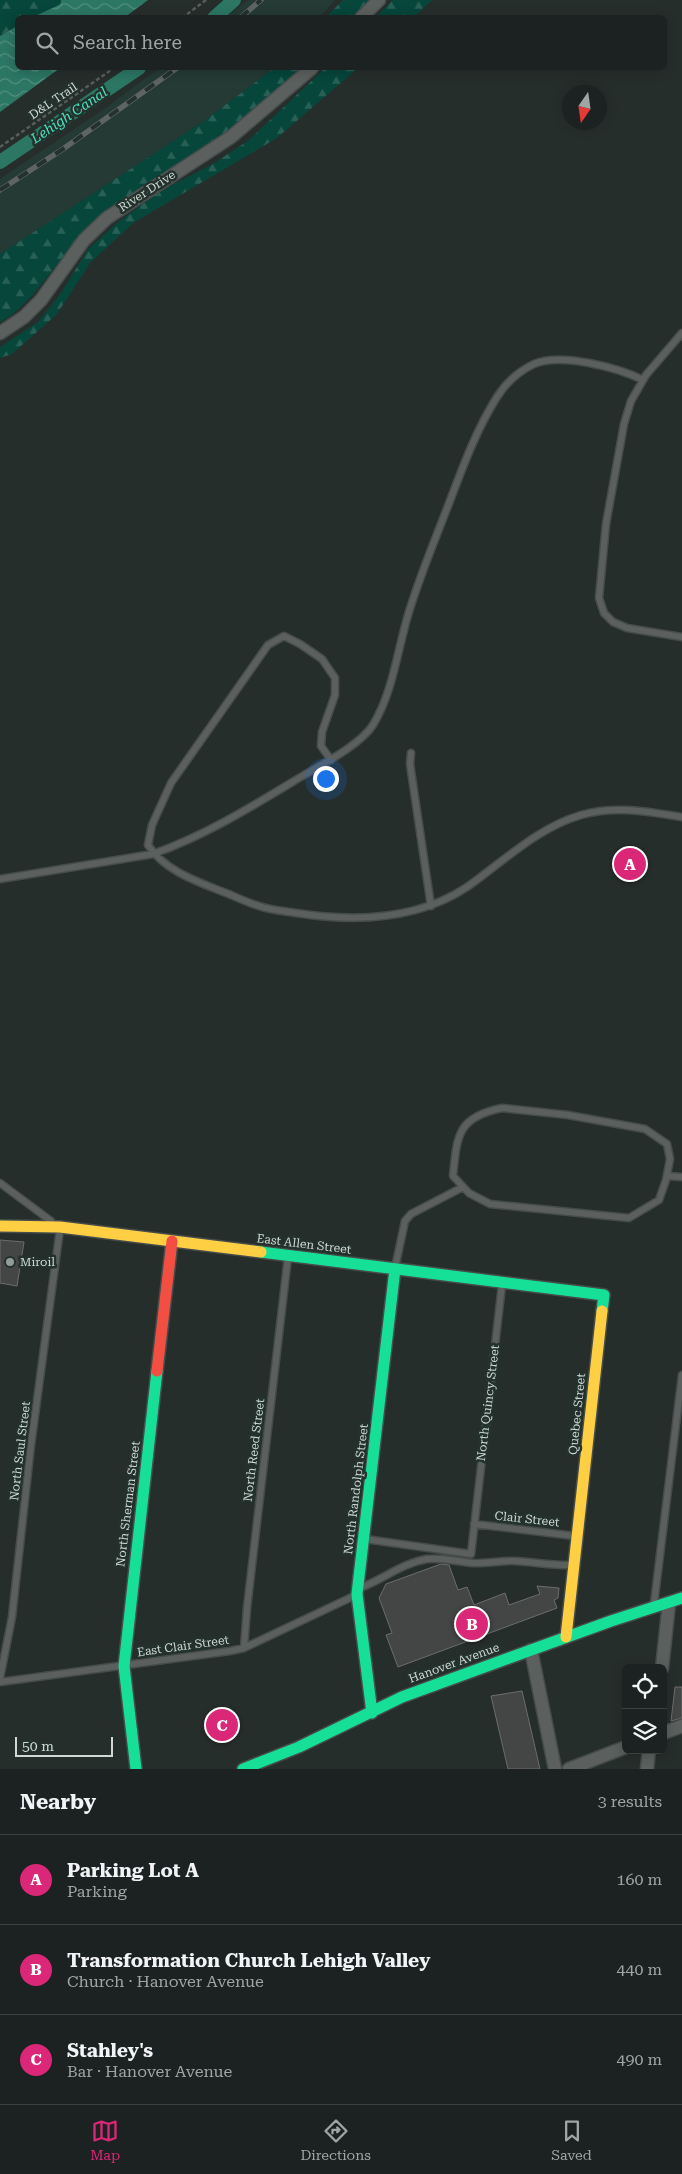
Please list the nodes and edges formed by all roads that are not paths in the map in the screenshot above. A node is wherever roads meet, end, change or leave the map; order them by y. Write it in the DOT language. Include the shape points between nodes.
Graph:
graph roads {
  1 [pos="379,0"];
  2 [pos="364,15"];
  3 [pos="310,70"];
  4 [pos="0,332"];
  5 [pos="682,333"];
  6 [pos="643,380"];
  7 [pos="682,637"];
  8 [pos="411,753"];
  9 [pos="330,760"];
  10 [pos="682,816"];
  11 [pos="154,854"];
  12 [pos="0,879"];
  13 [pos="431,906"];
  14 [pos="667,1176"];
  15 [pos="682,1177"];
  16 [pos="0,1183"];
  17 [pos="463,1187"];
  18 [pos="0,1226"];
  19 [pos="60,1227"];
  20 [pos="172,1241"];
  21 [pos="288,1256"];
  22 [pos="395,1269"];
  23 [pos="503,1282"];
  24 [pos="604,1295"];
  25 [pos="682,1374"];
  26 [pos="474,1524"];
  27 [pos="577,1536"];
  28 [pos="363,1538"];
  29 [pos="574,1565"];
  30 [pos="358,1591"];
  31 [pos="682,1598"];
  32 [pos="669,1603"];
  33 [pos="654,1607"];
  34 [pos="566,1637"];
  35 [pos="244,1648"];
  36 [pos="531,1650"];
  37 [pos="662,1664"];
  38 [pos="124,1666"];
  39 [pos="0,1678"];
  40 [pos="0,1682"];
  41 [pos="372,1712"];
  42 [pos="682,1726"];
  43 [pos="667,1731"];
  44 [pos="622,1749"];
  45 [pos="649,1754"];
  46 [pos="136,1769"];
  47 [pos="242,1769"];
  48 [pos="555,1769"];
  49 [pos="569,1769"];
  50 [pos="647,1769"];
  1 -- 2 [label="street"];
  3 -- 4 [label="street, River Drive" via="231,137 107,218 79,246 41,300 24,317"];
  5 -- 6 [label="lane"];
  6 -- 7 [label="lane" via="630,401 624,424 606,524 599,598 604,613 613,622 628,628"];
  6 -- 9 [label="lane" via="626,372 564,359 536,363 514,377 498,396 480,428 426,561 386,700 372,727"];
  8 -- 13 [label="lane"];
  9 -- 11 [label="lane" via="211,828"];
  9 -- 11 [label="lane" via="321,746 321,739 335,695 335,678 322,659 284,636 268,645 171,783 152,825 148,845"];
  10 -- 13 [label="lane" via="622,809 570,818 538,834 463,890"];
  11 -- 12 [label="lane"];
  11 -- 13 [label="lane" via="183,876 260,907 325,917 358,917 389,916"];
  14 -- 15 [label="lane"];
  14 -- 17 [label="lane" via="659,1200 629,1218 490,1204"];
  14 -- 17 [label="lane" via="670,1159 667,1144 645,1129 568,1115 502,1108 483,1112 466,1122 457,1143 453,1176"];
  16 -- 19 [label="lane"];
  17 -- 22 [label="lane" via="411,1214 405,1221"];
  18 -- 19 [label="street, East Allen Street"];
  19 -- 20 [label="street, East Allen Street"];
  19 -- 39 [label="lane, North Saul Street" via="12,1617"];
  20 -- 21 [label="street, East Allen Street"];
  20 -- 38 [label="street, North Sherman Street"];
  21 -- 22 [label="street, East Allen Street"];
  21 -- 35 [label="lane, North Reed Street"];
  22 -- 23 [label="street, East Allen Street"];
  22 -- 28 [label="street, North Randolph Street"];
  23 -- 24 [label="street, East Allen Street"];
  23 -- 26 [label="lane, North Quincy Street"];
  24 -- 27 [label="street, Quebec Street"];
  25 -- 33 [label="lane"];
  26 -- 27 [label="lane, Clair Street"];
  26 -- 28 [label="lane" via="471,1554"];
  27 -- 29 [label="street, Quebec Street"];
  28 -- 30 [label="street, North Randolph Street"];
  29 -- 30 [label="lane, East Clair Street" via="426,1559 404,1565"];
  29 -- 34 [label="street, Quebec Street"];
  30 -- 35 [label="lane, East Clair Street"];
  30 -- 41 [label="street, North Randolph Street"];
  31 -- 32 [label="street, Hanover Avenue"];
  32 -- 33 [label="street, Hanover Avenue"];
  32 -- 37 [label="street"];
  33 -- 34 [label="street, Hanover Avenue"];
  34 -- 36 [label="street, Hanover Avenue"];
  35 -- 38 [label="lane, East Clair Street"];
  36 -- 41 [label="street, Hanover Avenue" via="402,1697"];
  36 -- 48 [label="street"];
  38 -- 40 [label="lane, East Clair Street"];
  38 -- 46 [label="street, North Sherman Street"];
  41 -- 47 [label="street, Hanover Avenue" via="284,1754"];
  42 -- 43 [label="street"];
  44 -- 49 [label="street"];
  45 -- 50 [label="street"];
}
